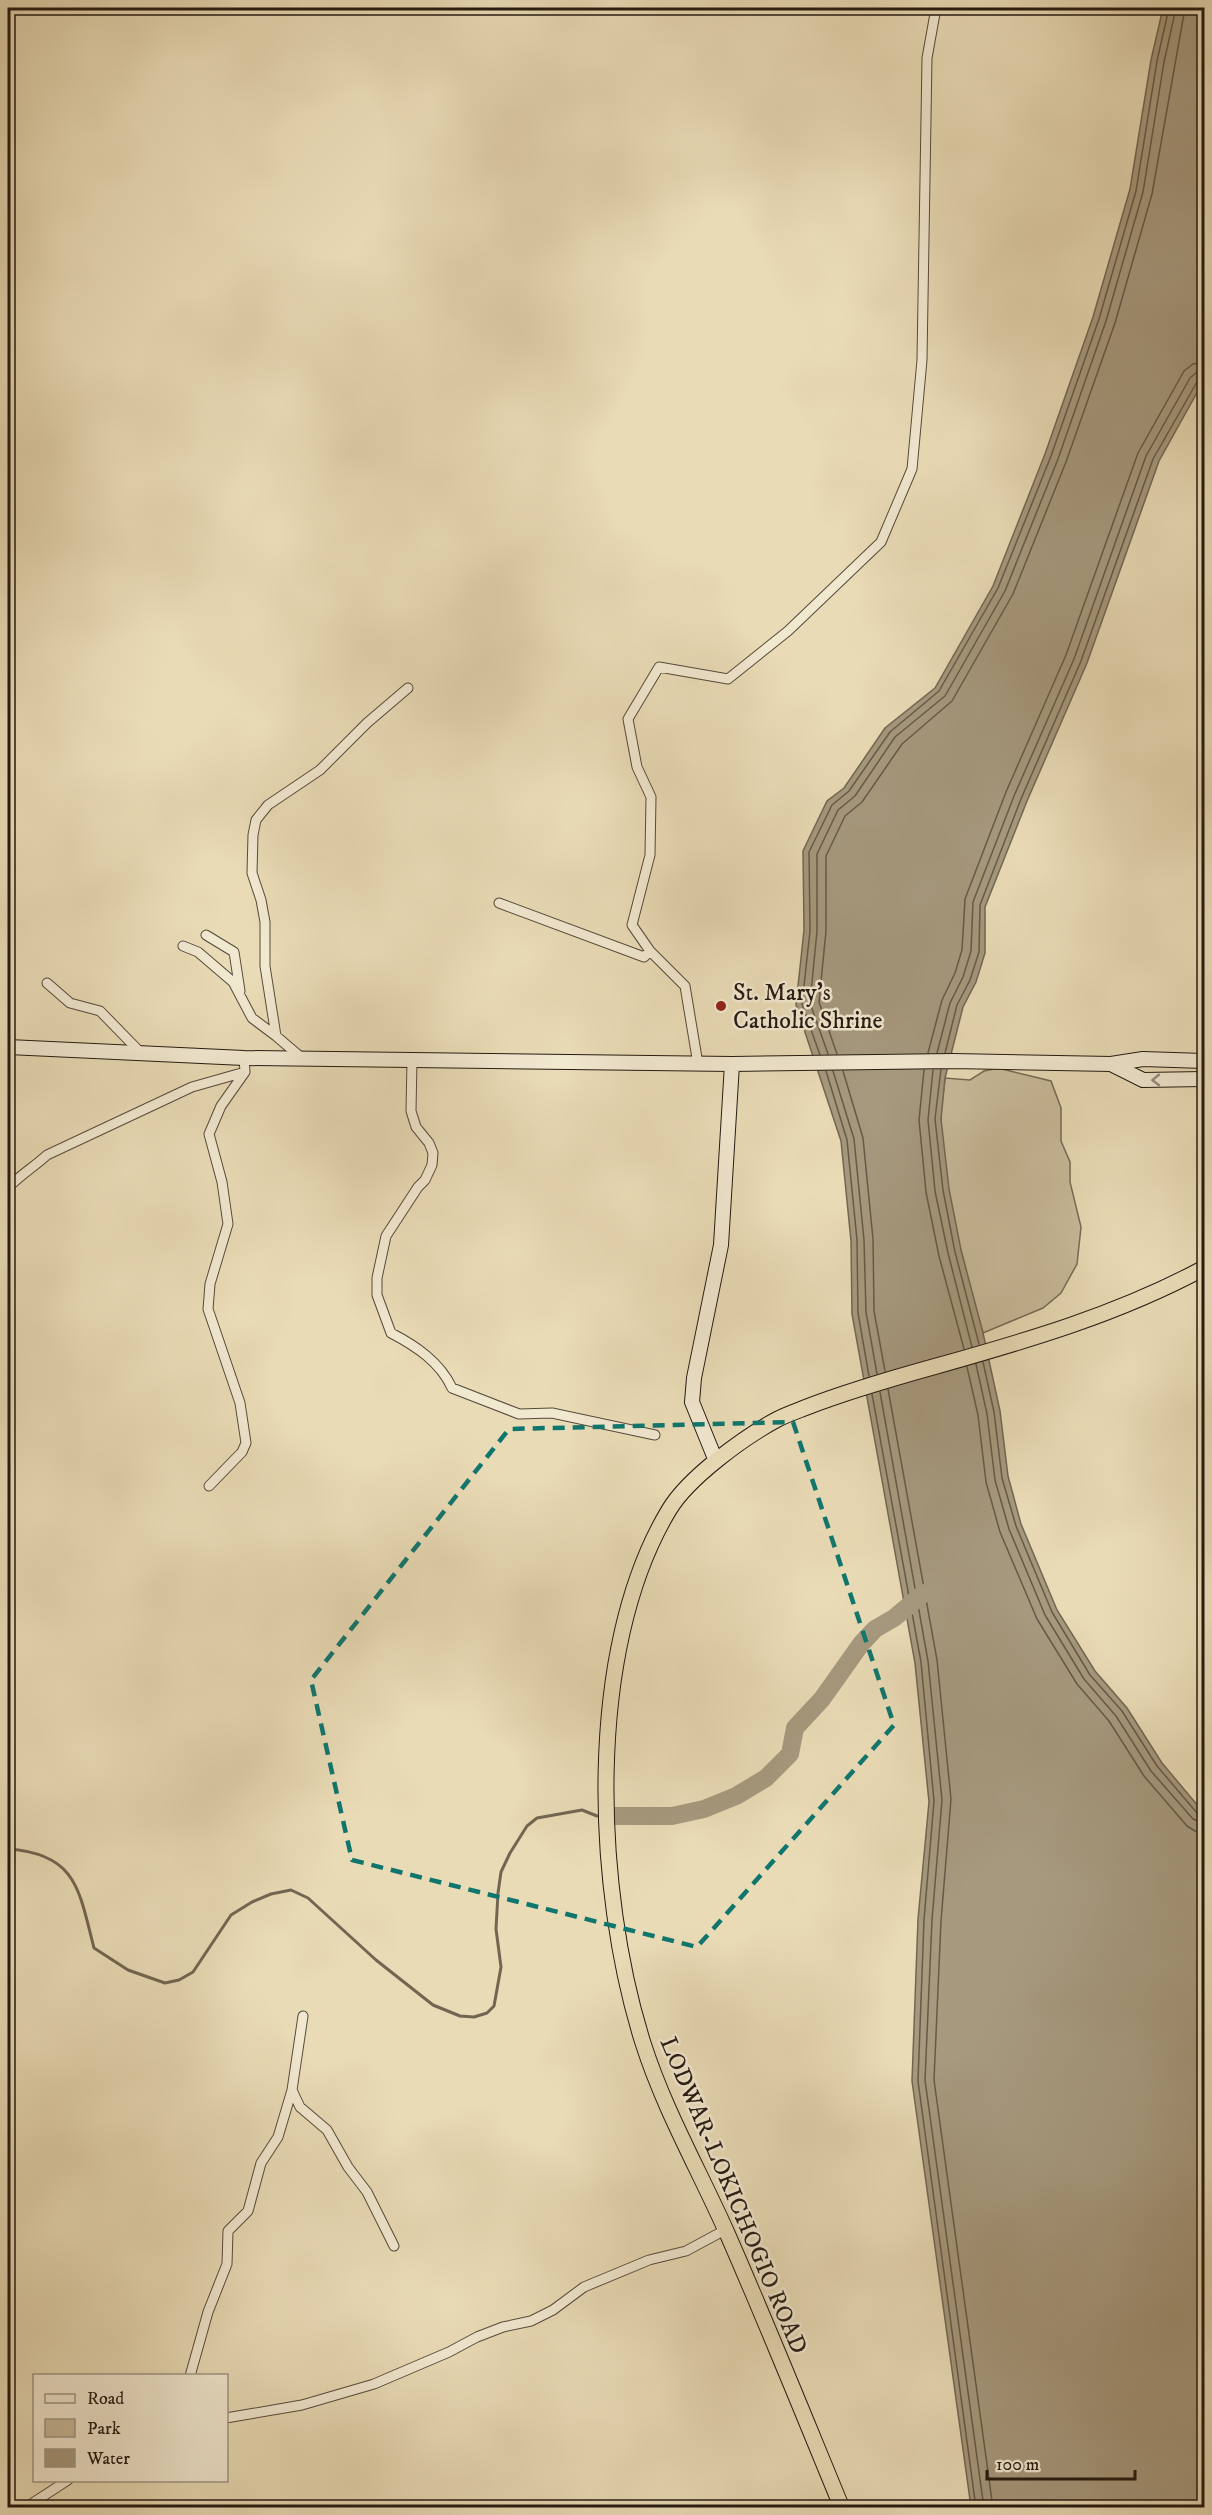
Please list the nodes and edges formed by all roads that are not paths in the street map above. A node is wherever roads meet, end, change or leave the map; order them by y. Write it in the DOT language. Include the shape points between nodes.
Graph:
graph roads {
  1 [pos="936,8"];
  2 [pos="408,688"];
  3 [pos="499,903"];
  4 [pos="206,935"];
  5 [pos="183,946"];
  6 [pos="650,951"];
  7 [pos="47,983"];
  8 [pos="241,993"];
  9 [pos="276,1036"];
  10 [pos="8,1047"];
  11 [pos="140,1052"];
  12 [pos="303,1059"];
  13 [pos="412,1060"];
  14 [pos="1204,1061"];
  15 [pos="698,1064"];
  16 [pos="732,1064"];
  17 [pos="1111,1064"];
  18 [pos="245,1065"];
  19 [pos="1204,1079"];
  20 [pos="8,1188"];
  21 [pos="1204,1268"];
  22 [pos="655,1435"];
  23 [pos="716,1461"];
  24 [pos="209,1486"];
  25 [pos="303,2016"];
  26 [pos="292,2090"];
  27 [pos="725,2230"];
  28 [pos="394,2246"];
  29 [pos="191,2374"];
  30 [pos="228,2418"];
  31 [pos="66,2482"];
  32 [pos="25,2508"];
  33 [pos="842,2508"];
  1 -- 6 [label="street" via="927,58 922,360 912,469 881,542 788,631 728,679 659,668 628,719 637,767 651,797 650,855 632,925"];
  2 -- 9 [label="street" via="320,770 268,805 256,820 252,873 265,922 265,966"];
  3 -- 6 [label="street" via="644,957"];
  4 -- 8 [label="street" via="234,952"];
  5 -- 8 [label="street" via="216,966"];
  6 -- 15 [label="street" via="685,986"];
  7 -- 11 [label="street" via="70,1003 100,1011"];
  8 -- 9 [label="street" via="252,1018"];
  9 -- 12 [label="street"];
  10 -- 11 [label="main road"];
  11 -- 18 [label="main road"];
  12 -- 13 [label="main road"];
  12 -- 18 [label="main road"];
  13 -- 15 [label="main road"];
  13 -- 22 [label="street" via="411,1111 433,1153 425,1180 386,1236 377,1295 391,1333 430,1359 446,1374 452,1388 488,1404 519,1414 552,1413"];
  14 -- 17 [label="main road" via="1143,1059"];
  15 -- 16 [label="main road"];
  16 -- 17 [label="main road"];
  16 -- 23 [label="main road" via="721,1245 692,1402"];
  19 -- 17 [label="main road, one-way" via="1143,1080"];
  18 -- 20 [label="street" via="47,1155"];
  18 -- 24 [label="street" via="209,1134 228,1224 210,1284 208,1309 240,1403 246,1443"];
  21 -- 23 [label="highway" via="1159,1292 1030,1340 845,1392 777,1419"];
  23 -- 27 [label="highway, LODWAR-LOKICHOGIO ROAD" via="670,1507 628,1610 612,1690 606,1747 606,1827 623,1959 642,2040 654,2076"];
  25 -- 26 [label="street"];
  26 -- 28 [label="street" via="300,2107 327,2130 367,2192"];
  26 -- 29 [label="street" via="278,2137 261,2163 248,2211 228,2231 227,2265 208,2312"];
  27 -- 30 [label="street" via="686,2251 649,2260 584,2287 531,2321 477,2337 374,2384 302,2405"];
  27 -- 33 [label="highway, LODWAR-LOKICHOGIO ROAD"];
  31 -- 32 [label="street"];
}
